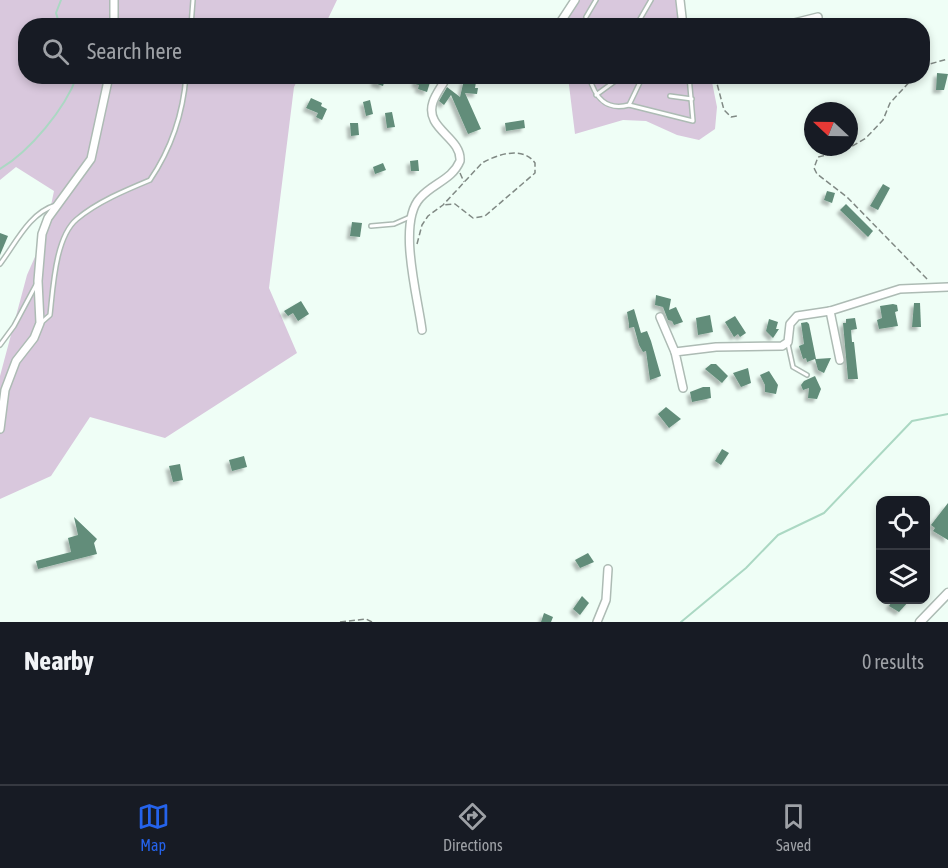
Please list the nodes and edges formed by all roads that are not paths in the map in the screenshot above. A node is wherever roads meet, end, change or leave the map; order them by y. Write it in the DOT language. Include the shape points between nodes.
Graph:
graph roads {
  1 [pos="114,0"];
  2 [pos="193,0"];
  3 [pos="574,0"];
  4 [pos="596,0"];
  5 [pos="651,0"];
  6 [pos="680,0"];
  7 [pos="586,17"];
  8 [pos="818,17"];
  9 [pos="114,18"];
  10 [pos="192,18"];
  11 [pos="563,18"];
  12 [pos="641,18"];
  13 [pos="682,18"];
  14 [pos="814,18"];
  15 [pos="107,84"];
  16 [pos="185,84"];
  17 [pos="443,84"];
  18 [pos="592,84"];
  19 [pos="611,84"];
  20 [pos="639,84"];
  21 [pos="690,84"];
  22 [pos="596,95"];
  23 [pos="670,96"];
  24 [pos="692,99"];
  25 [pos="629,105"];
  26 [pos="58,204"];
  27 [pos="410,217"];
  28 [pos="371,226"];
  29 [pos="0,264"];
  30 [pos="38,281"];
  31 [pos="948,287"];
  32 [pos="830,311"];
  33 [pos="660,316"];
  34 [pos="40,323"];
  35 [pos="423,330"];
  36 [pos="788,342"];
  37 [pos="0,345"];
  38 [pos="675,352"];
  39 [pos="840,360"];
  40 [pos="807,375"];
  41 [pos="683,388"];
  42 [pos="0,429"];
  43 [pos="608,569"];
  44 [pos="948,592"];
  45 [pos="597,622"];
  46 [pos="920,622"];
  1 -- 9 [label="street"];
  2 -- 10 [label="lane"];
  3 -- 11 [label="street"];
  4 -- 7 [label="lane"];
  5 -- 12 [label="lane"];
  6 -- 13 [label="street"];
  8 -- 14 [label="street"];
  15 -- 26 [label="street" via="91,159"];
  16 -- 34 [label="lane" via="171,142 150,180 126,189 75,219 56,264 50,315"];
  17 -- 27 [label="street" via="433,102 433,119 459,151 460,161 449,177 420,197"];
  18 -- 22 [label="lane"];
  19 -- 22 [label="lane"];
  20 -- 25 [label="lane"];
  21 -- 24 [label="lane"];
  22 -- 25 [label="lane" via="604,104 619,108"];
  23 -- 24 [label="lane"];
  24 -- 25 [label="lane" via="693,121"];
  26 -- 29 [label="lane" via="45,208 12,242"];
  26 -- 30 [label="street" via="42,234"];
  27 -- 28 [label="lane" via="394,224"];
  27 -- 35 [label="street" via="410,248"];
  30 -- 34 [label="street"];
  30 -- 37 [label="lane"];
  31 -- 32 [label="street" via="900,289"];
  32 -- 36 [label="street" via="792,320"];
  32 -- 39 [label="street"];
  33 -- 38 [label="street"];
  34 -- 42 [label="street" via="16,361 5,390"];
  36 -- 38 [label="street" via="782,346"];
  36 -- 40 [label="lane" via="793,367"];
  38 -- 41 [label="street"];
  43 -- 45 [label="street" via="606,600"];
  44 -- 46 [label="street"];
}
